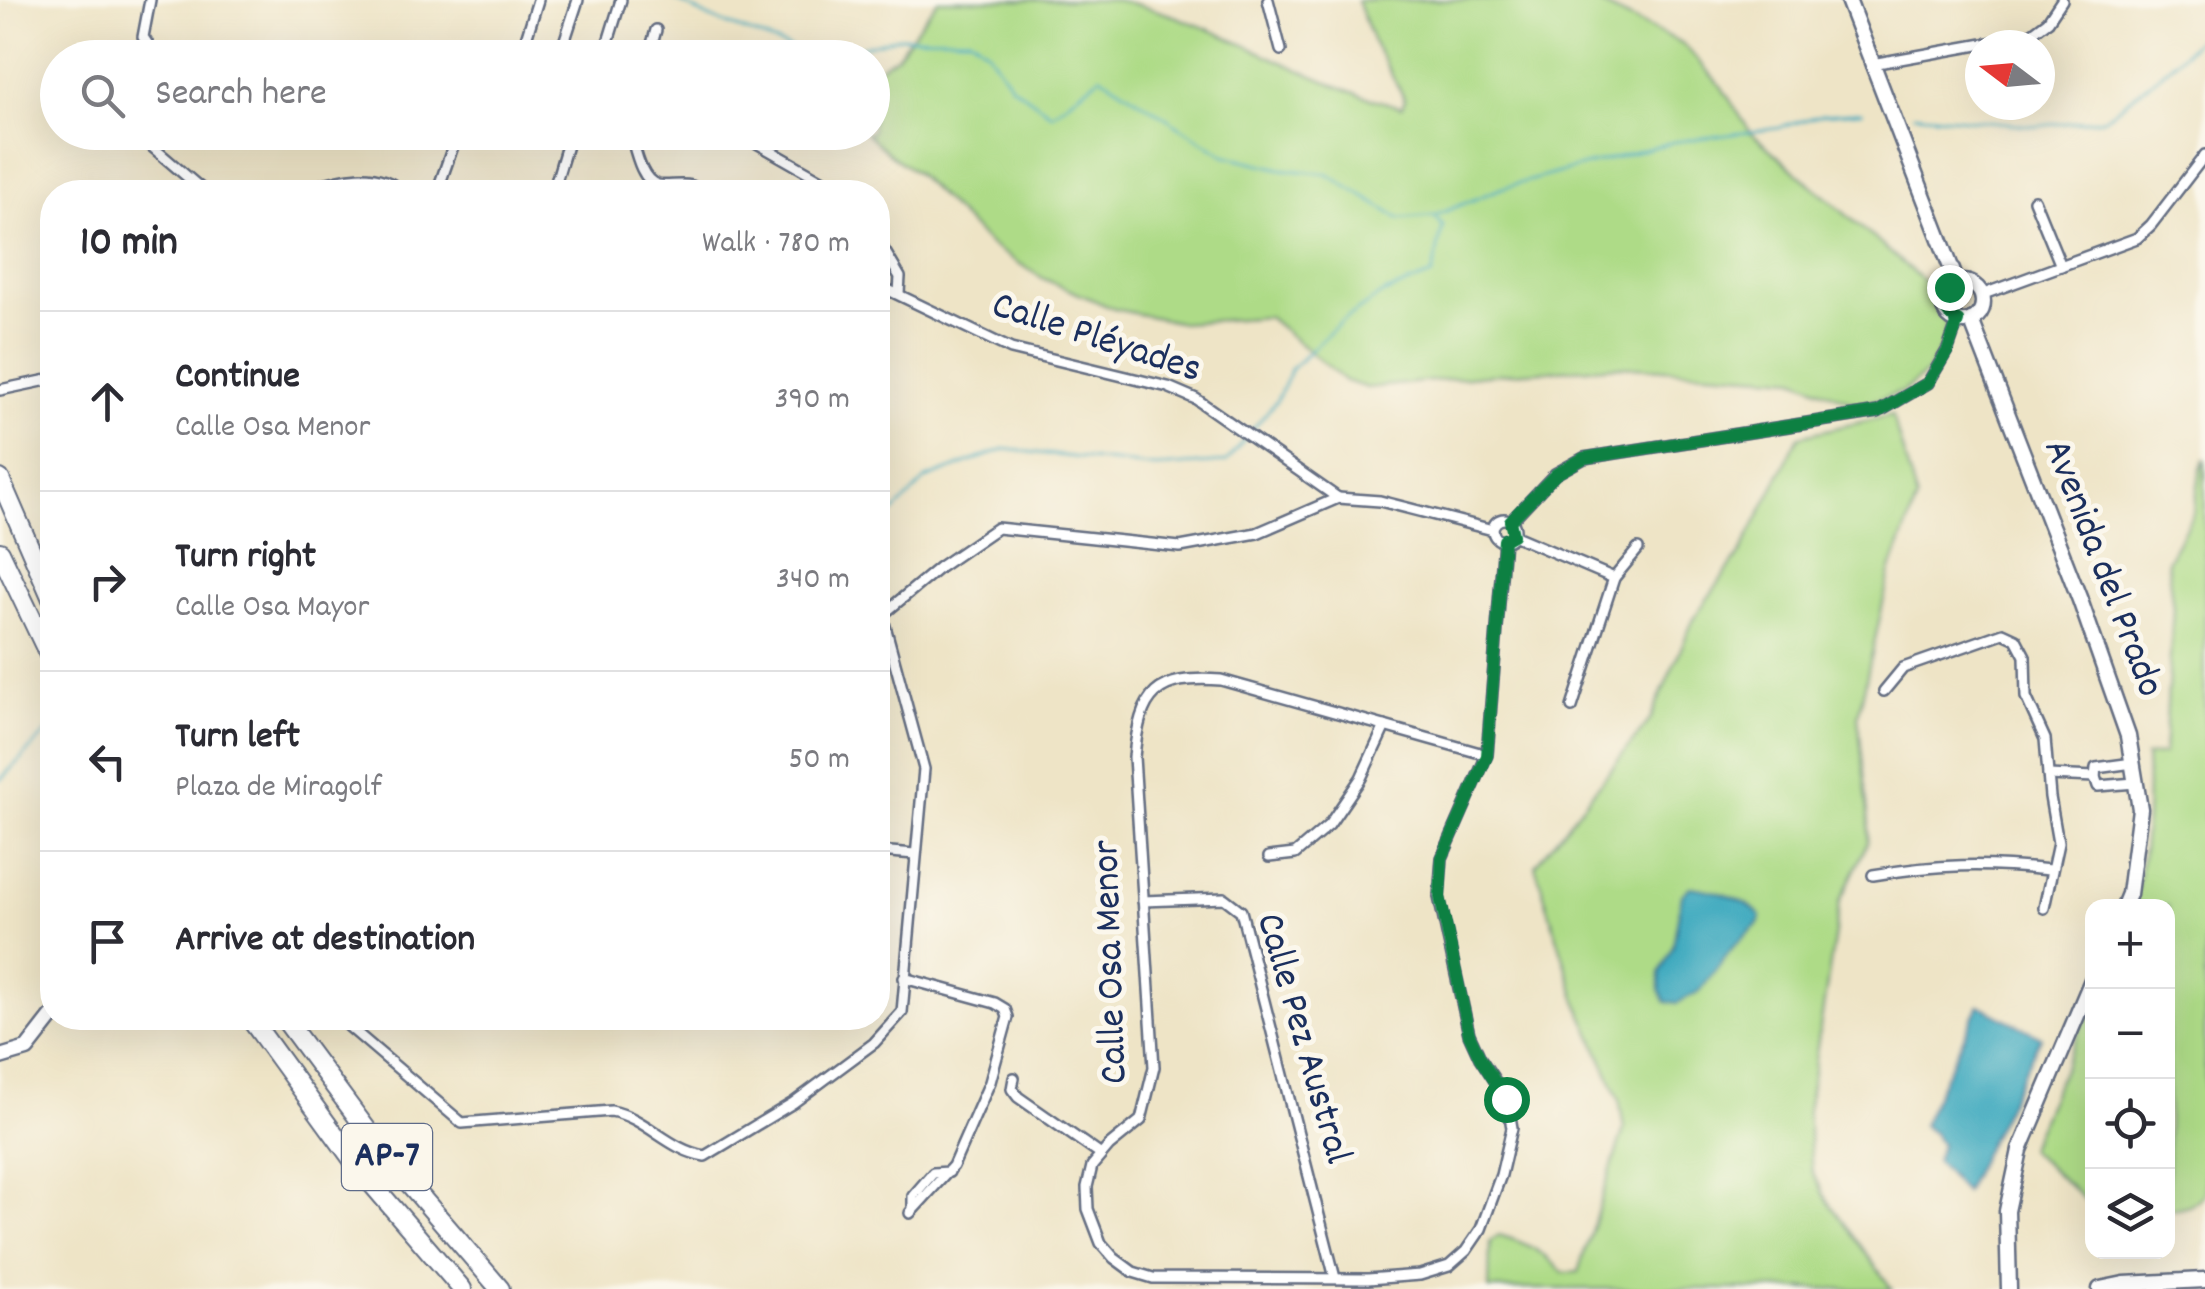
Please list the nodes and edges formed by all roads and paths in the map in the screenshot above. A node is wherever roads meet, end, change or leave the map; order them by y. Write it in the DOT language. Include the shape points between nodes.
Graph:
graph roads {
  1 [pos="150,0"];
  2 [pos="538,0"];
  3 [pos="578,0"];
  4 [pos="621,0"];
  5 [pos="1268,0"];
  6 [pos="1848,0"];
  7 [pos="2062,0"];
  8 [pos="656,30"];
  9 [pos="145,40"];
  10 [pos="526,40"];
  11 [pos="565,40"];
  12 [pos="609,40"];
  13 [pos="653,40"];
  14 [pos="1281,50"];
  15 [pos="1872,64"];
  16 [pos="156,150"];
  17 [pos="452,150"];
  18 [pos="566,150"];
  19 [pos="636,150"];
  20 [pos="769,150"];
  21 [pos="2205,155"];
  22 [pos="192,180"];
  23 [pos="338,180"];
  24 [pos="375,180"];
  25 [pos="442,180"];
  26 [pos="557,180"];
  27 [pos="649,180"];
  28 [pos="822,180"];
  29 [pos="2034,200"];
  30 [pos="890,260"];
  31 [pos="2061,266"];
  32 [pos="1957,282"];
  33 [pos="890,289"];
  34 [pos="898,292"];
  35 [pos="1982,295"];
  36 [pos="1964,320"];
  37 [pos="40,382"];
  38 [pos="4,389"];
  39 [pos="0,479"];
  40 [pos="1338,498"];
  41 [pos="1510,521"];
  42 [pos="1493,530"];
  43 [pos="1508,538"];
  44 [pos="1638,549"];
  45 [pos="0,552"];
  46 [pos="40,570"];
  47 [pos="1614,578"];
  48 [pos="890,608"];
  49 [pos="40,636"];
  50 [pos="890,651"];
  51 [pos="1884,692"];
  52 [pos="1572,707"];
  53 [pos="1384,726"];
  54 [pos="1487,756"];
  55 [pos="2132,763"];
  56 [pos="2048,776"];
  57 [pos="2095,778"];
  58 [pos="2136,783"];
  59 [pos="890,852"];
  60 [pos="915,854"];
  61 [pos="1270,857"];
  62 [pos="2050,870"];
  63 [pos="1873,875"];
  64 [pos="2127,899"];
  65 [pos="1143,901"];
  66 [pos="2044,908"];
  67 [pos="904,978"];
  68 [pos="2088,989"];
  69 [pos="890,1025"];
  70 [pos="42,1030"];
  71 [pos="259,1030"];
  72 [pos="293,1030"];
  73 [pos="353,1030"];
  74 [pos="886,1030"];
  75 [pos="0,1057"];
  76 [pos="1014,1078"];
  77 [pos="1101,1155"];
  78 [pos="912,1211"];
  79 [pos="1334,1278"];
  80 [pos="2205,1280"];
  81 [pos="462,1289"];
  82 [pos="500,1289"];
  83 [pos="2010,1289"];
  84 [pos="2100,1289"];
  1 -- 9 [label="street"];
  2 -- 10 [label="street"];
  3 -- 11 [label="street"];
  4 -- 12 [label="street"];
  5 -- 14 [label="street"];
  6 -- 15 [label="street"];
  7 -- 15 [label="street" via="2028,36"];
  8 -- 13 [label="street"];
  15 -- 32 [label="street"];
  16 -- 22 [label="street"];
  17 -- 25 [label="street"];
  18 -- 26 [label="street"];
  19 -- 27 [label="street"];
  20 -- 28 [label="street"];
  21 -- 31 [label="street" via="2137,238"];
  23 -- 24 [label="street"];
  29 -- 31 [label="street"];
  30 -- 34 [label="street" via="900,277"];
  31 -- 35 [label="street"];
  32 -- 35 [label="street" via="1972,284"];
  32 -- 36 [label="street" via="1943,302 1945,311"];
  33 -- 34 [label="street, Calle Pléyades"];
  34 -- 40 [label="street, Calle Pléyades" via="1011,349 1196,398"];
  35 -- 36 [label="street" via="1978,314"];
  36 -- 41 [label="street" via="1928,383 1878,412 1584,458 1556,474"];
  36 -- 55 [label="street, Avenida del Prado" via="2080,600"];
  37 -- 38 [label="street"];
  39 -- 46 [label="highway"];
  40 -- 42 [label="street"];
  40 -- 48 [label="street" via="1257,532 1180,547 996,528"];
  41 -- 42 [label="street" via="1501,519"];
  41 -- 43 [label="street"];
  42 -- 43 [label="street"];
  43 -- 47 [label="street"];
  43 -- 54 [label="street"];
  44 -- 47 [label="street"];
  45 -- 49 [label="highway"];
  47 -- 52 [label="street"];
  50 -- 60 [label="street" via="924,769"];
  51 -- 56 [label="street" via="1904,668 2002,633 2016,639 2025,656 2026,696 2045,739"];
  53 -- 54 [label="street, Calle Osa Menor"];
  53 -- 61 [label="street" via="1362,778 1329,825 1295,854"];
  53 -- 65 [label="street, Calle Osa Menor" via="1222,680 1187,677 1154,692 1137,720 1134,756"];
  54 -- 79 [label="street" via="1442,858 1440,897 1469,1034 1506,1099 1512,1128 1500,1175 1480,1229 1449,1266 1420,1275"];
  55 -- 57 [label="street" via="2096,768"];
  55 -- 58 [label="street, Avenida del Prado"];
  56 -- 57 [label="street"];
  56 -- 62 [label="street" via="2058,843"];
  57 -- 58 [label="street" via="2098,786"];
  58 -- 64 [label="street, Avenida del Prado" via="2140,809"];
  59 -- 60 [label="street"];
  60 -- 67 [label="street"];
  62 -- 63 [label="street" via="1935,865"];
  62 -- 66 [label="street"];
  65 -- 77 [label="street, Calle Osa Menor" via="1154,1067 1141,1120"];
  65 -- 79 [label="street, Calle Pez Austral" via="1224,898 1242,910"];
  67 -- 69 [label="street" via="902,1012"];
  67 -- 78 [label="street" via="995,1003 1008,1018 990,1082 949,1172"];
  68 -- 83 [label="street" via="2020,1150 2007,1211"];
  70 -- 75 [label="street" via="27,1049"];
  71 -- 81 [label="highway, AP-7" via="361,1170"];
  72 -- 82 [label="highway, AP-7" via="390,1162"];
  73 -- 74 [label="street" via="462,1123 611,1110 631,1115 680,1150 705,1156 793,1103"];
  76 -- 77 [label="street" via="1018,1097"];
  77 -- 79 [label="street" via="1092,1166 1088,1209 1101,1243 1133,1272 1152,1278"];
  80 -- 84 [label="street"];
}
